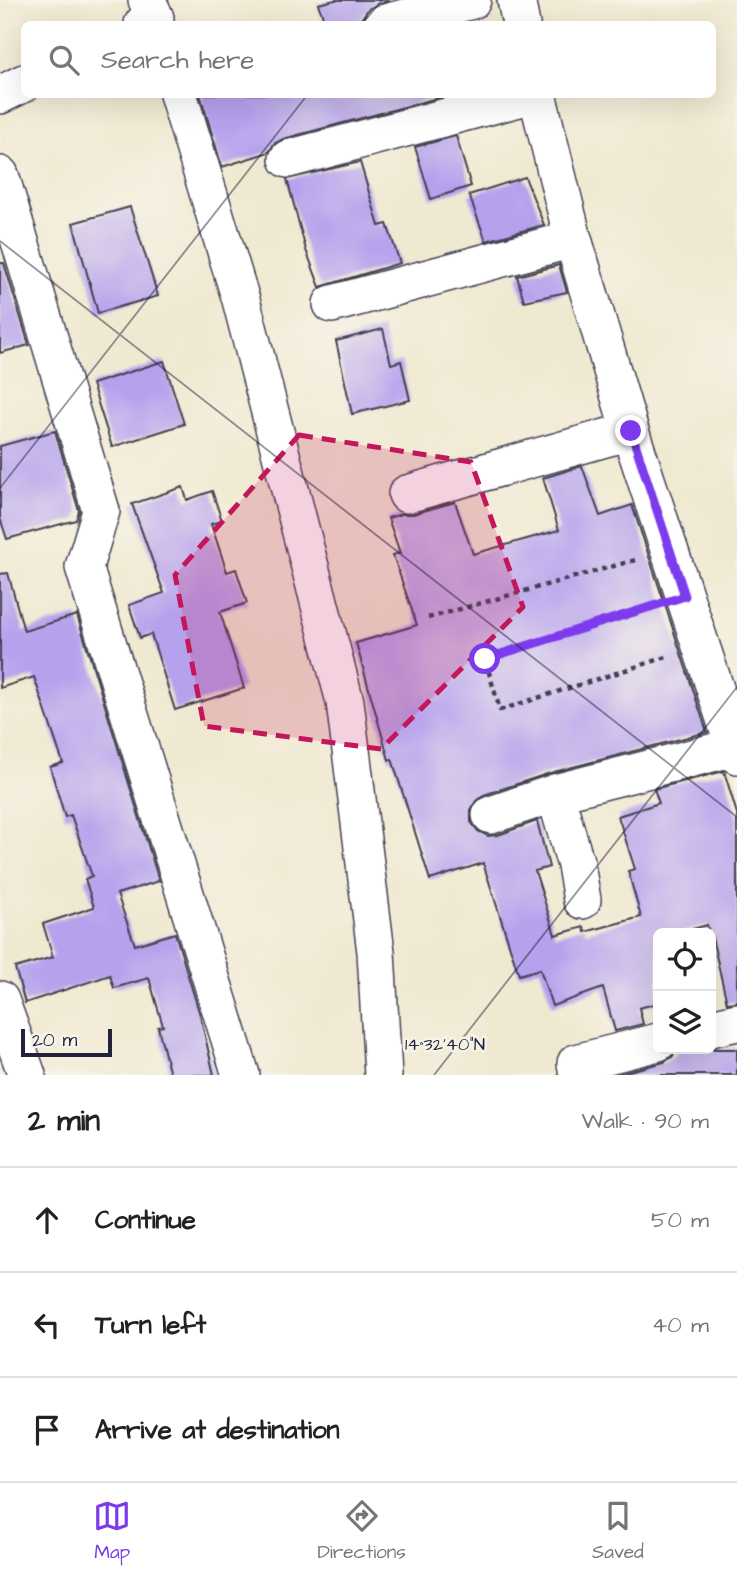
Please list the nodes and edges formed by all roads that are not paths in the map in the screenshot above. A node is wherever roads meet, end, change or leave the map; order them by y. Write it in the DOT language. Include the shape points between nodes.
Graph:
graph roads {
  1 [pos="472,0"];
  2 [pos="516,0"];
  3 [pos="393,21"];
  4 [pos="520,21"];
  5 [pos="21,84"];
  6 [pos="0,95"];
  7 [pos="179,98"];
  8 [pos="521,98"];
  9 [pos="537,98"];
  10 [pos="288,159"];
  11 [pos="0,175"];
  12 [pos="573,239"];
  13 [pos="332,304"];
  14 [pos="631,431"];
  15 [pos="407,494"];
  16 [pos="736,751"];
  17 [pos="555,793"];
  18 [pos="491,815"];
  19 [pos="582,900"];
  20 [pos="0,1000"];
  21 [pos="737,1022"];
  22 [pos="716,1027"];
  23 [pos="653,1043"];
  24 [pos="27,1075"];
  25 [pos="241,1075"];
  26 [pos="383,1075"];
  27 [pos="578,1075"];
  1 -- 3 [label="street"];
  2 -- 4 [label="street"];
  5 -- 6 [label="street"];
  7 -- 26 [label="street" via="241,300 345,702 376,952"];
  8 -- 10 [label="street"];
  9 -- 12 [label="street"];
  11 -- 25 [label="street" via="101,511 84,567"];
  12 -- 13 [label="street"];
  12 -- 14 [label="street"];
  14 -- 15 [label="street"];
  14 -- 16 [label="street"];
  16 -- 17 [label="street"];
  17 -- 18 [label="street"];
  17 -- 19 [label="street"];
  20 -- 24 [label="street"];
  21 -- 22 [label="street"];
  23 -- 27 [label="street" via="576,1063"];
}
